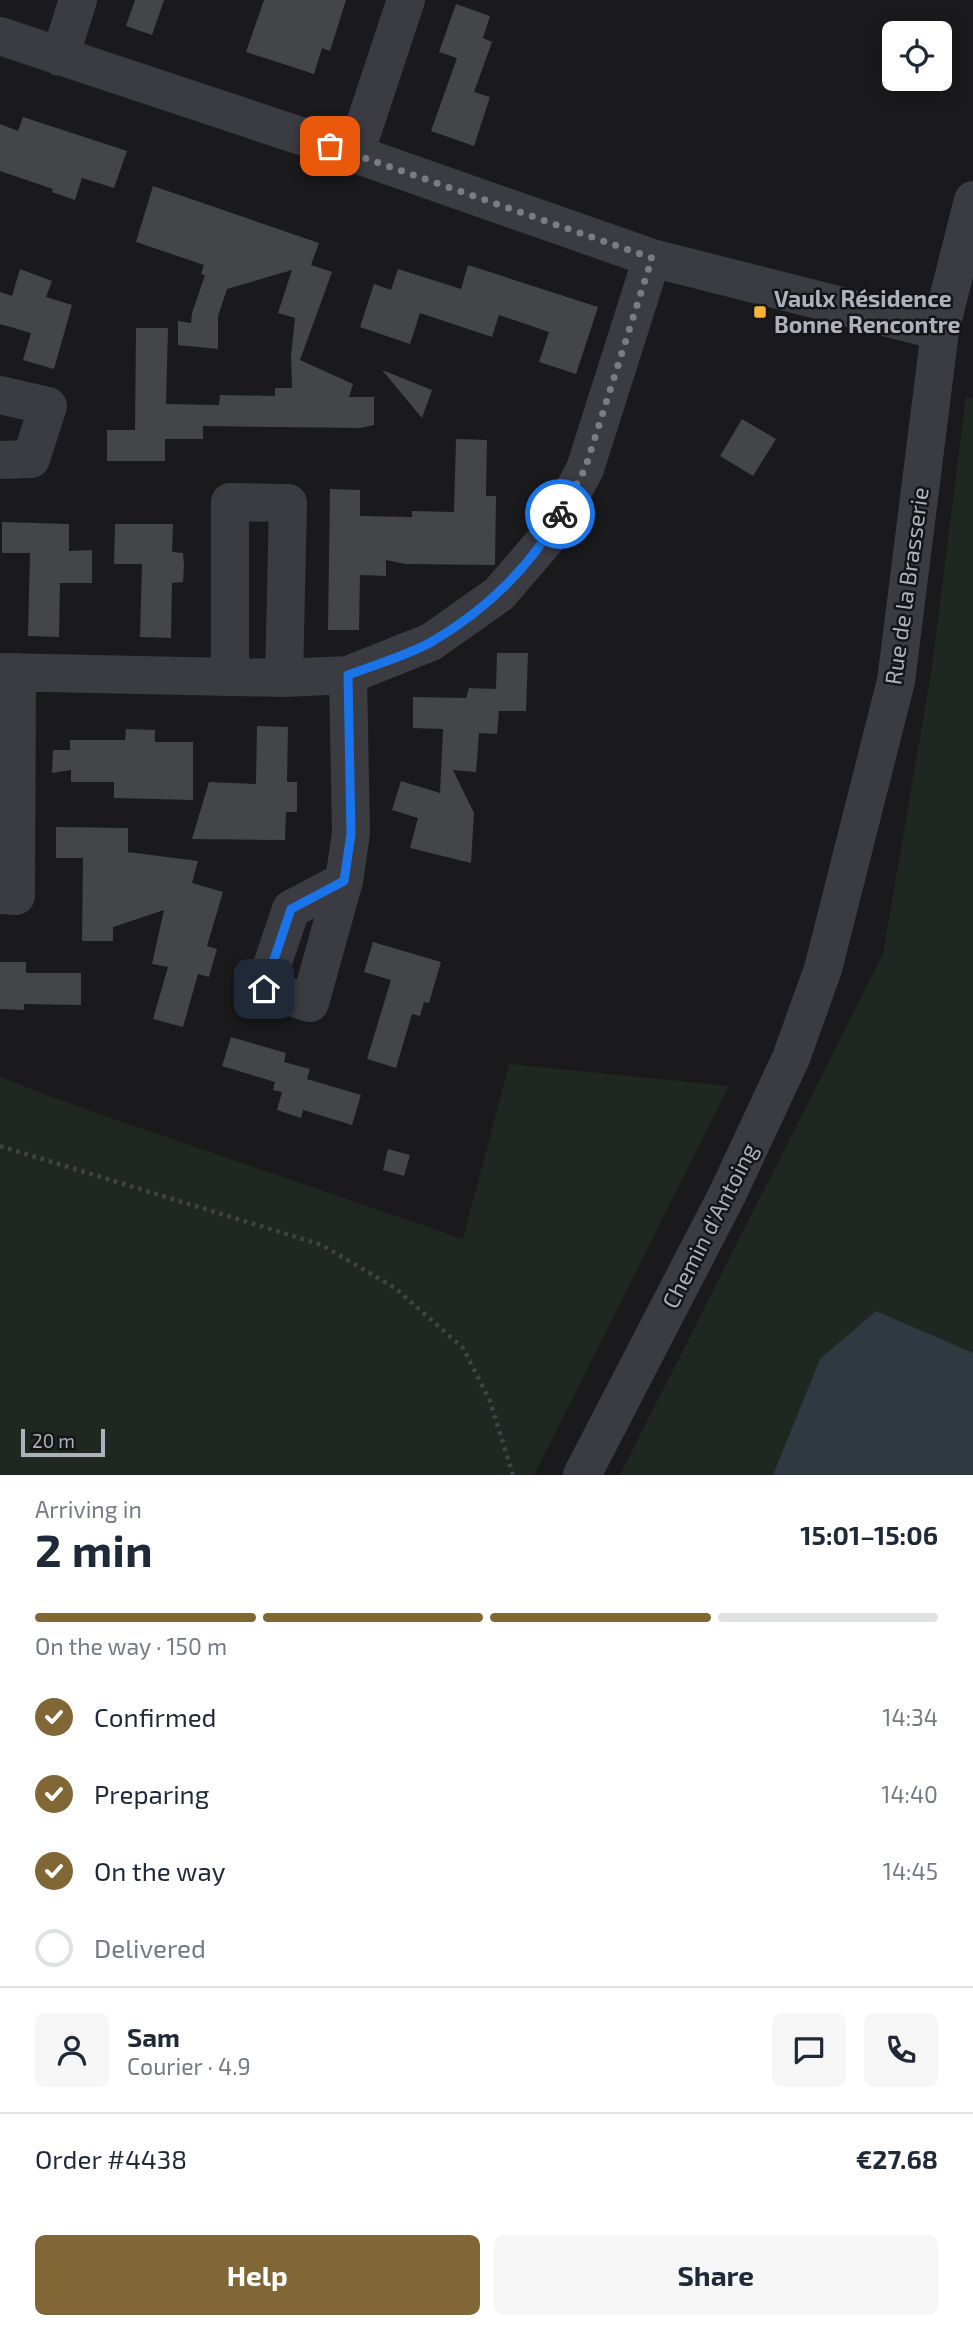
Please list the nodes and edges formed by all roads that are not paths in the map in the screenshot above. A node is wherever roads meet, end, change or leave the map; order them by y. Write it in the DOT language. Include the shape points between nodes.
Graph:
graph roads {
  1 [pos="78,0"];
  2 [pos="406,0"];
  3 [pos="0,36"];
  4 [pos="60,57"];
  5 [pos="355,154"];
  6 [pos="973,200"];
  7 [pos="652,258"];
  8 [pos="940,331"];
  9 [pos="0,395"];
  10 [pos="0,460"];
  11 [pos="9,672"];
  12 [pos="348,675"];
  13 [pos="230,677"];
  14 [pos="284,678"];
  15 [pos="8,822"];
  16 [pos="344,881"];
  17 [pos="0,895"];
  18 [pos="823,970"];
  19 [pos="582,1475"];
  1 -- 4 [label="street"];
  2 -- 5 [label="street"];
  3 -- 4 [label="street"];
  4 -- 5 [label="street"];
  5 -- 7 [label="street"];
  6 -- 8 [label="street, Rue de la Brasserie"];
  7 -- 8 [label="street"];
  7 -- 12 [label="street" via="585,469 548,537 499,594 431,642"];
  8 -- 18 [label="street, Rue de la Brasserie" via="896,681"];
  9 -- 10 [label="street" via="48,406 31,459"];
  11 -- 13 [label="street"];
  11 -- 15 [label="street"];
  12 -- 14 [label="street"];
  12 -- 16 [label="street" via="351,834"];
  13 -- 14 [label="street"];
  13 -- 14 [label="street" via="230,502 288,503"];
  15 -- 17 [label="street" via="16,896"];
  18 -- 19 [label="street, Chemin d'Antoing" via="791,1058 733,1182"];
}
